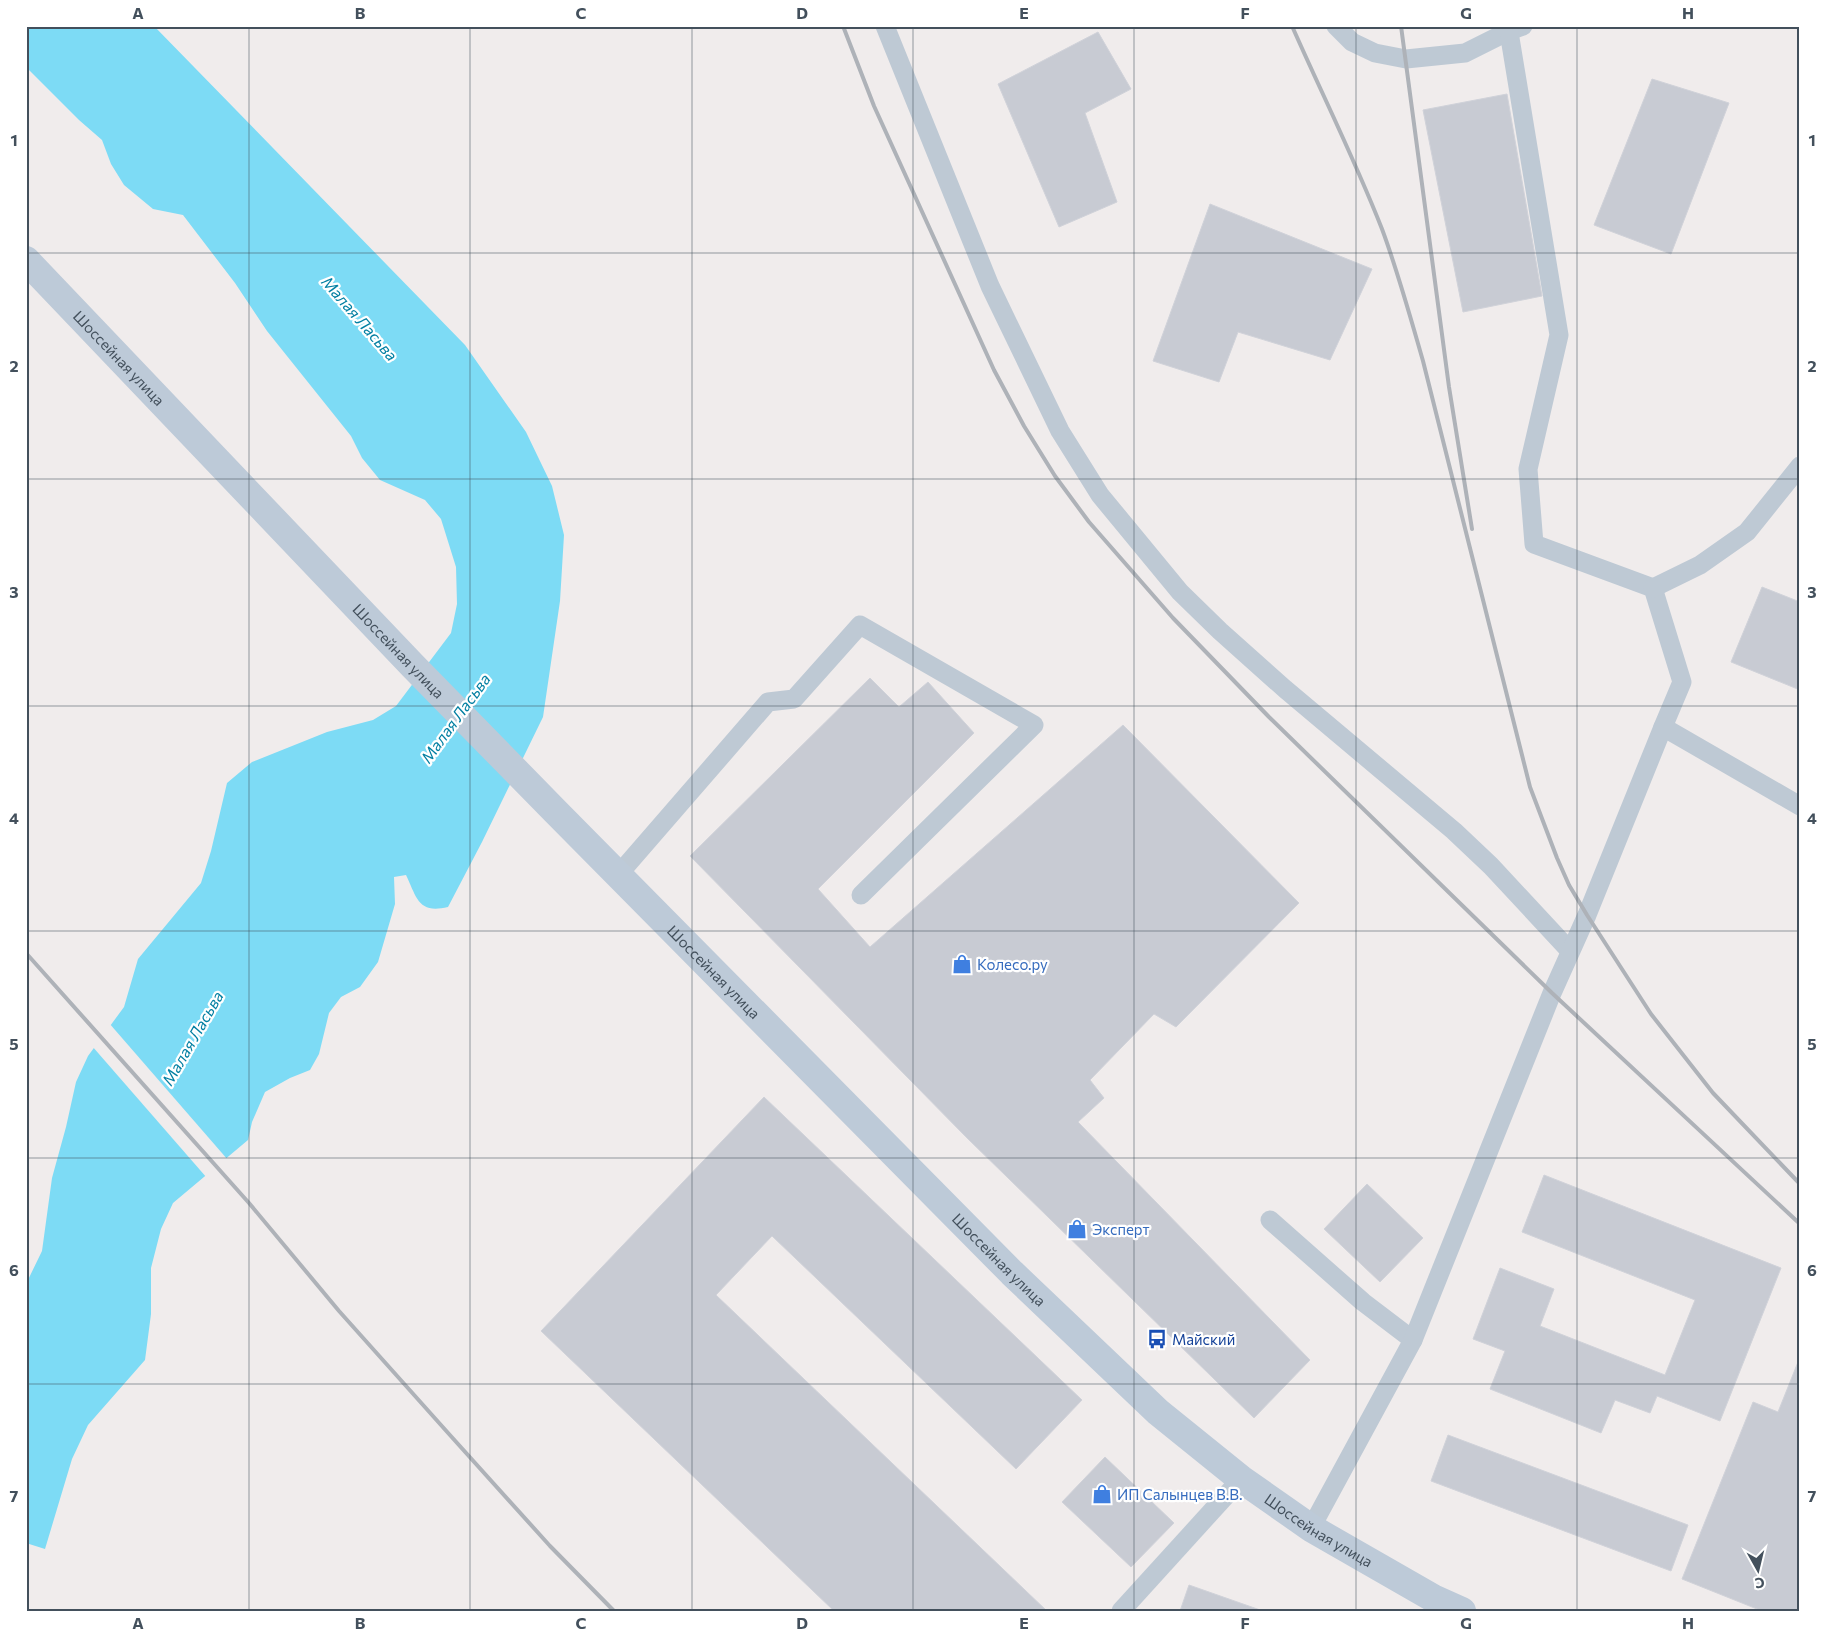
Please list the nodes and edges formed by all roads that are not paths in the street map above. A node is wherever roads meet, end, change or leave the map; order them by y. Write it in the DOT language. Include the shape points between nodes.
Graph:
graph roads {
  1 [pos="885,26"];
  2 [pos="1336,26"];
  3 [pos="1513,28"];
  4 [pos="26,260"];
  5 [pos="1800,466"];
  6 [pos="1653,588"];
  7 [pos="1663,727"];
  8 [pos="1800,806"];
  9 [pos="618,875"];
  10 [pos="861,895"];
  11 [pos="1570,950"];
  12 [pos="1270,1220"];
  13 [pos="1413,1340"];
  14 [pos="1241,1479"];
  15 [pos="1311,1528"];
  16 [pos="1121,1611"];
  17 [pos="1462,1611"];
  1 -- 11 [label="lane" via="990,286 1060,431 1100,495 1180,592 1286,689 1454,831"];
  2 -- 3 [label="lane" via="1352,42 1375,53 1406,59 1466,53"];
  3 -- 6 [label="lane" via="1559,335 1528,469 1534,544"];
  4 -- 9 [label="main road, Шоссейная улица" via="413,666"];
  5 -- 6 [label="lane" via="1747,532 1700,565"];
  6 -- 7 [label="lane" via="1682,682"];
  7 -- 8 [label="lane"];
  7 -- 11 [label="lane" via="1587,916"];
  9 -- 10 [label="lane" via="768,702 794,699 860,625 1034,725"];
  9 -- 14 [label="main road, Шоссейная улица" via="1012,1273 1158,1412"];
  11 -- 13 [label="lane"];
  12 -- 13 [label="lane" via="1363,1302"];
  13 -- 15 [label="lane"];
  14 -- 15 [label="main road, Шоссейная улица"];
  14 -- 16 [label="lane"];
  15 -- 17 [label="main road, Шоссейная улица" via="1433,1598"];
}
